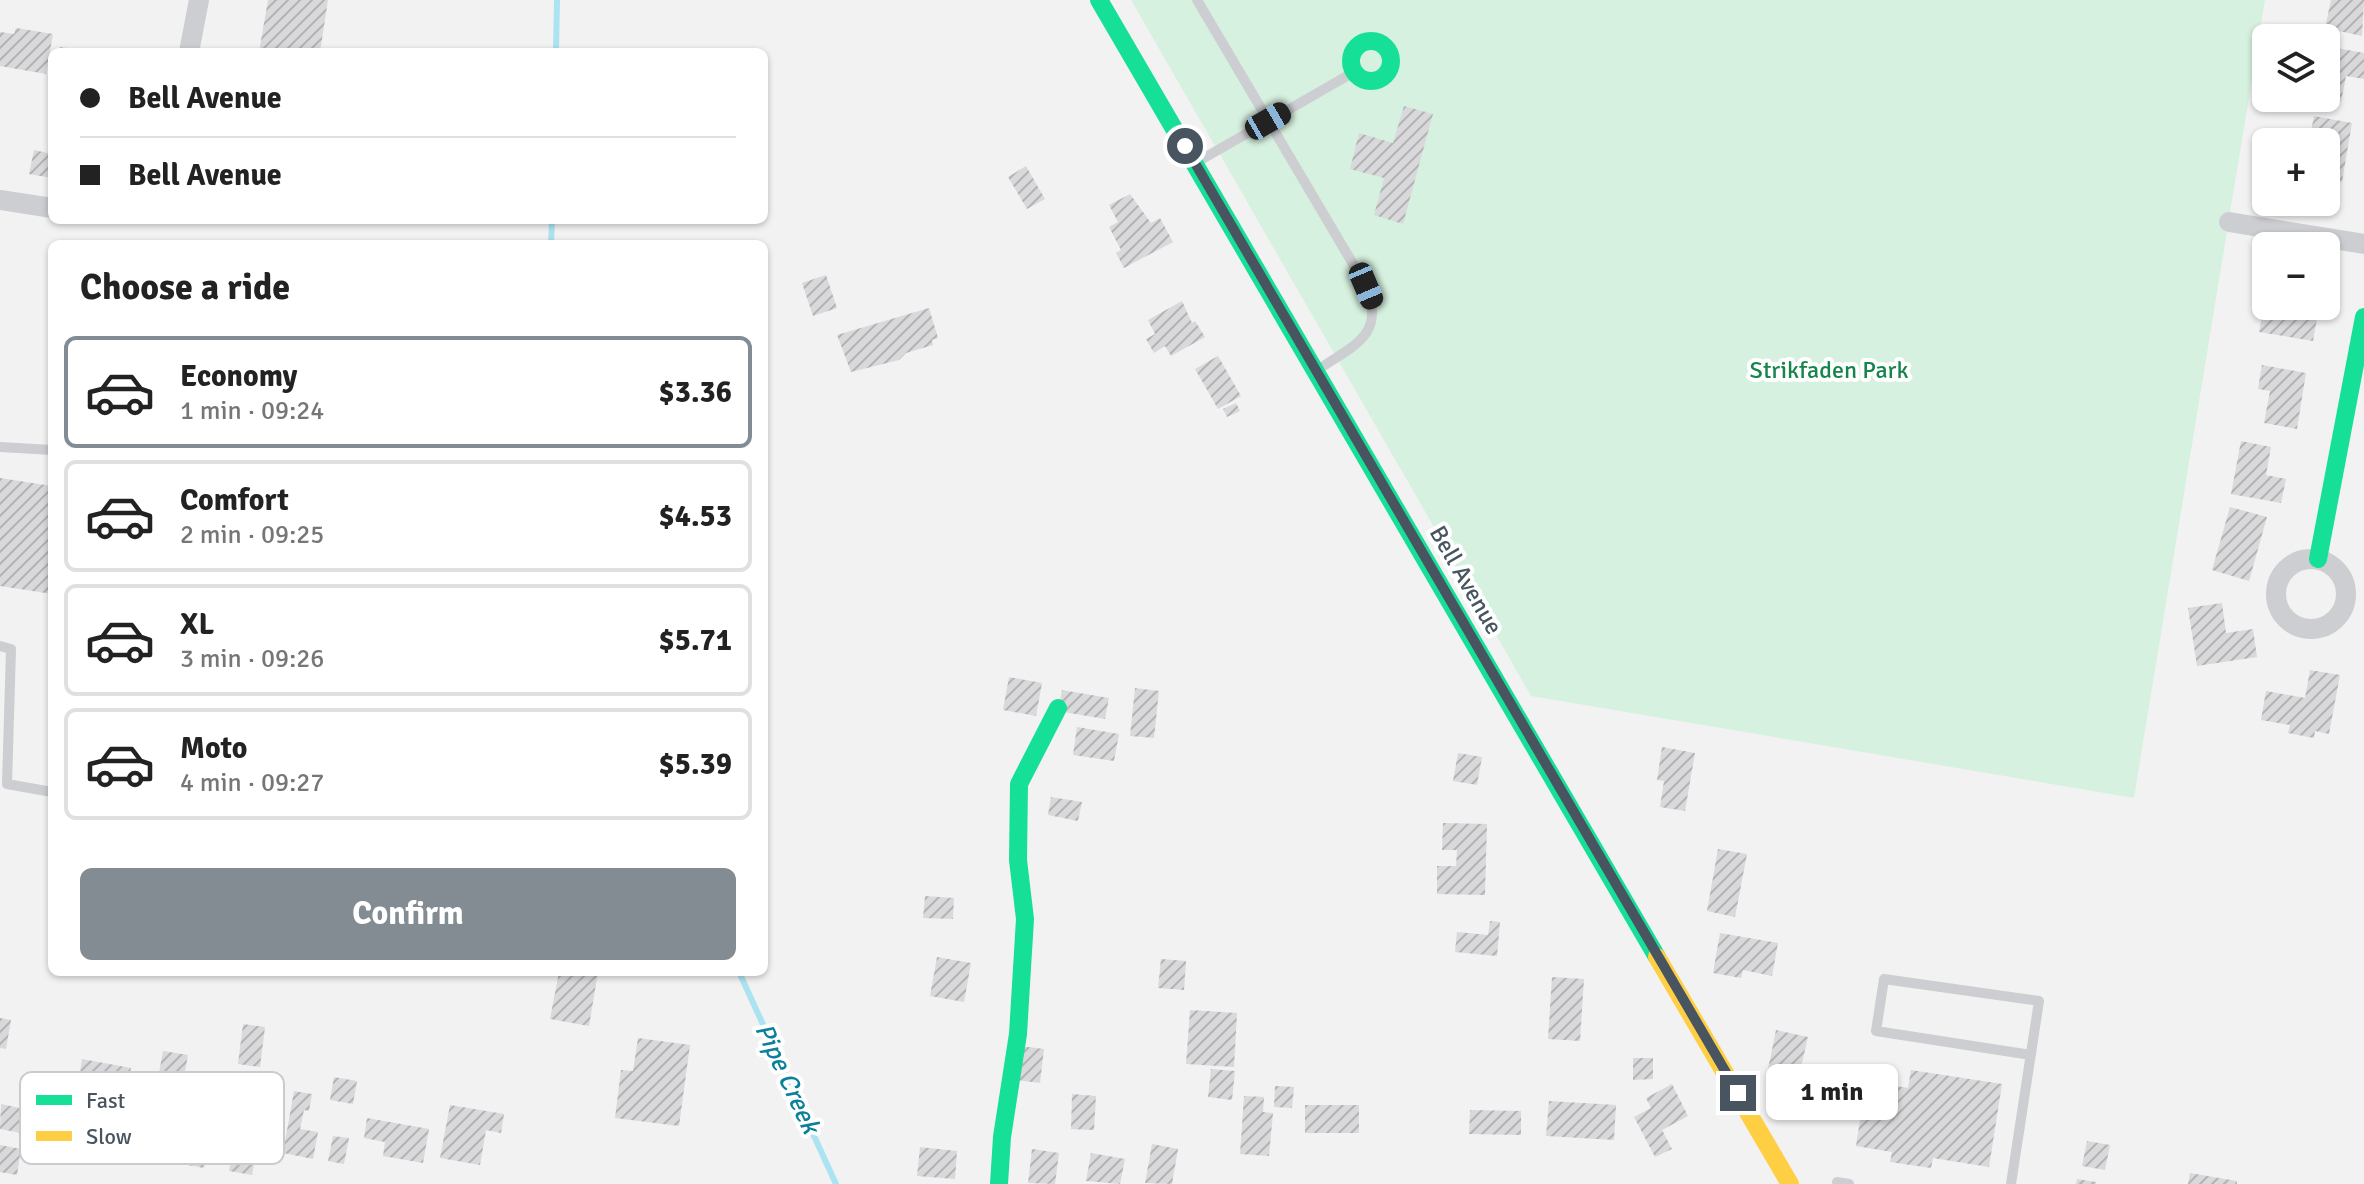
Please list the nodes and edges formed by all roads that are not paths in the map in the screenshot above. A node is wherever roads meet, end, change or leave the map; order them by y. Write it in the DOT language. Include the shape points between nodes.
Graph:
graph roads {
  1 [pos="199,0"];
  2 [pos="1197,0"];
  3 [pos="1104,2"];
  4 [pos="190,48"];
  5 [pos="1354,72"];
  6 [pos="1268,121"];
  7 [pos="1195,163"];
  8 [pos="0,200"];
  9 [pos="48,207"];
  10 [pos="2229,222"];
  11 [pos="2364,244"];
  12 [pos="2364,317"];
  13 [pos="1316,370"];
  14 [pos="0,447"];
  15 [pos="48,450"];
  16 [pos="2318,559"];
  17 [pos="0,646"];
  18 [pos="1058,708"];
  19 [pos="48,791"];
  20 [pos="2031,1055"];
  21 [pos="1837,1182"];
  22 [pos="999,1184"];
  23 [pos="1790,1184"];
  24 [pos="1849,1184"];
  25 [pos="2011,1184"];
  1 -- 4 [label="street"];
  2 -- 6 [label="lane"];
  3 -- 7 [label="street, Bell Avenue"];
  5 -- 6 [label="lane"];
  6 -- 7 [label="lane"];
  6 -- 13 [label="lane" via="1373,305 1365,335"];
  7 -- 13 [label="street, Bell Avenue"];
  8 -- 9 [label="street"];
  10 -- 11 [label="street"];
  12 -- 16 [label="street"];
  13 -- 23 [label="street, Bell Avenue"];
  14 -- 15 [label="lane"];
  17 -- 19 [label="lane" via="11,649 7,784"];
  18 -- 22 [label="street" via="1019,784 1018,860 1025,919 1018,1034"];
  20 -- 20 [label="lane" via="2039,1001 1884,979 1876,1031"];
  20 -- 25 [label="lane"];
  21 -- 24 [label="lane"];
}
